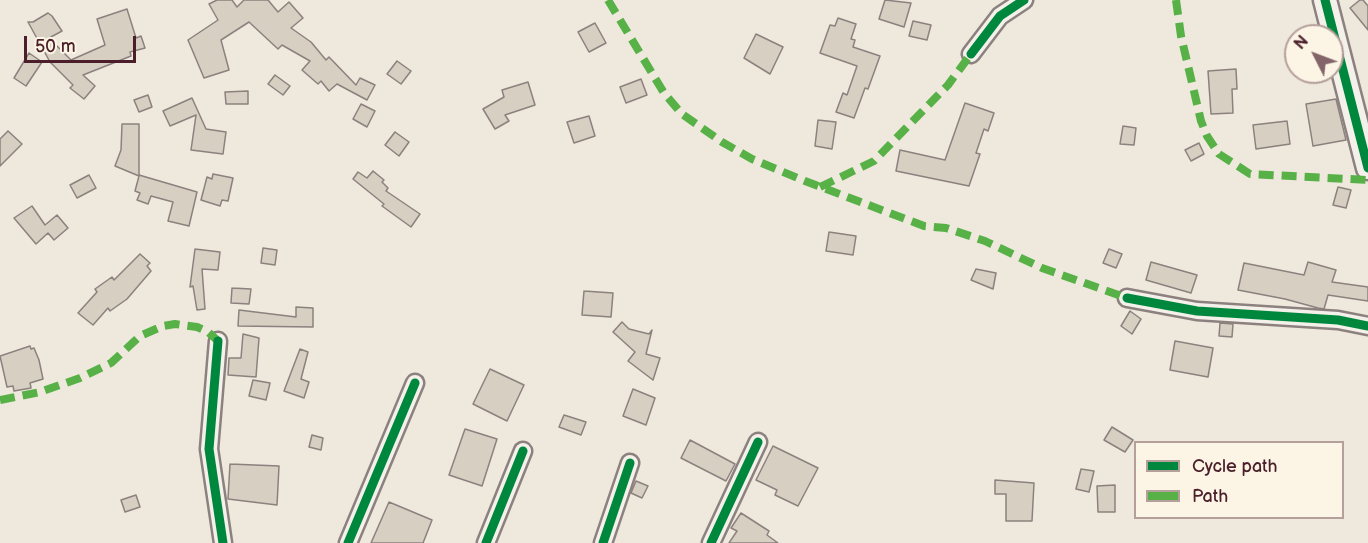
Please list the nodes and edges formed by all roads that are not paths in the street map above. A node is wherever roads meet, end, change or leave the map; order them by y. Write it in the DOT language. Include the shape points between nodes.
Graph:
graph roads {
  1 [pos="1024,0"];
  2 [pos="1324,0"];
  3 [pos="971,54"];
  4 [pos="1368,168"];
  5 [pos="1127,298"];
  6 [pos="1368,326"];
  7 [pos="218,341"];
  8 [pos="415,383"];
  9 [pos="758,442"];
  10 [pos="523,451"];
  11 [pos="630,463"];
  12 [pos="223,543"];
  13 [pos="348,543"];
  14 [pos="486,543"];
  15 [pos="603,543"];
  16 [pos="711,543"];
  1 -- 3 [label="street" via="1000,16"];
  2 -- 4 [label="street"];
  5 -- 6 [label="street" via="1197,310 1338,320"];
  7 -- 12 [label="street" via="209,449"];
  8 -- 13 [label="street"];
  9 -- 16 [label="street"];
  10 -- 14 [label="street"];
  11 -- 15 [label="street"];
}
